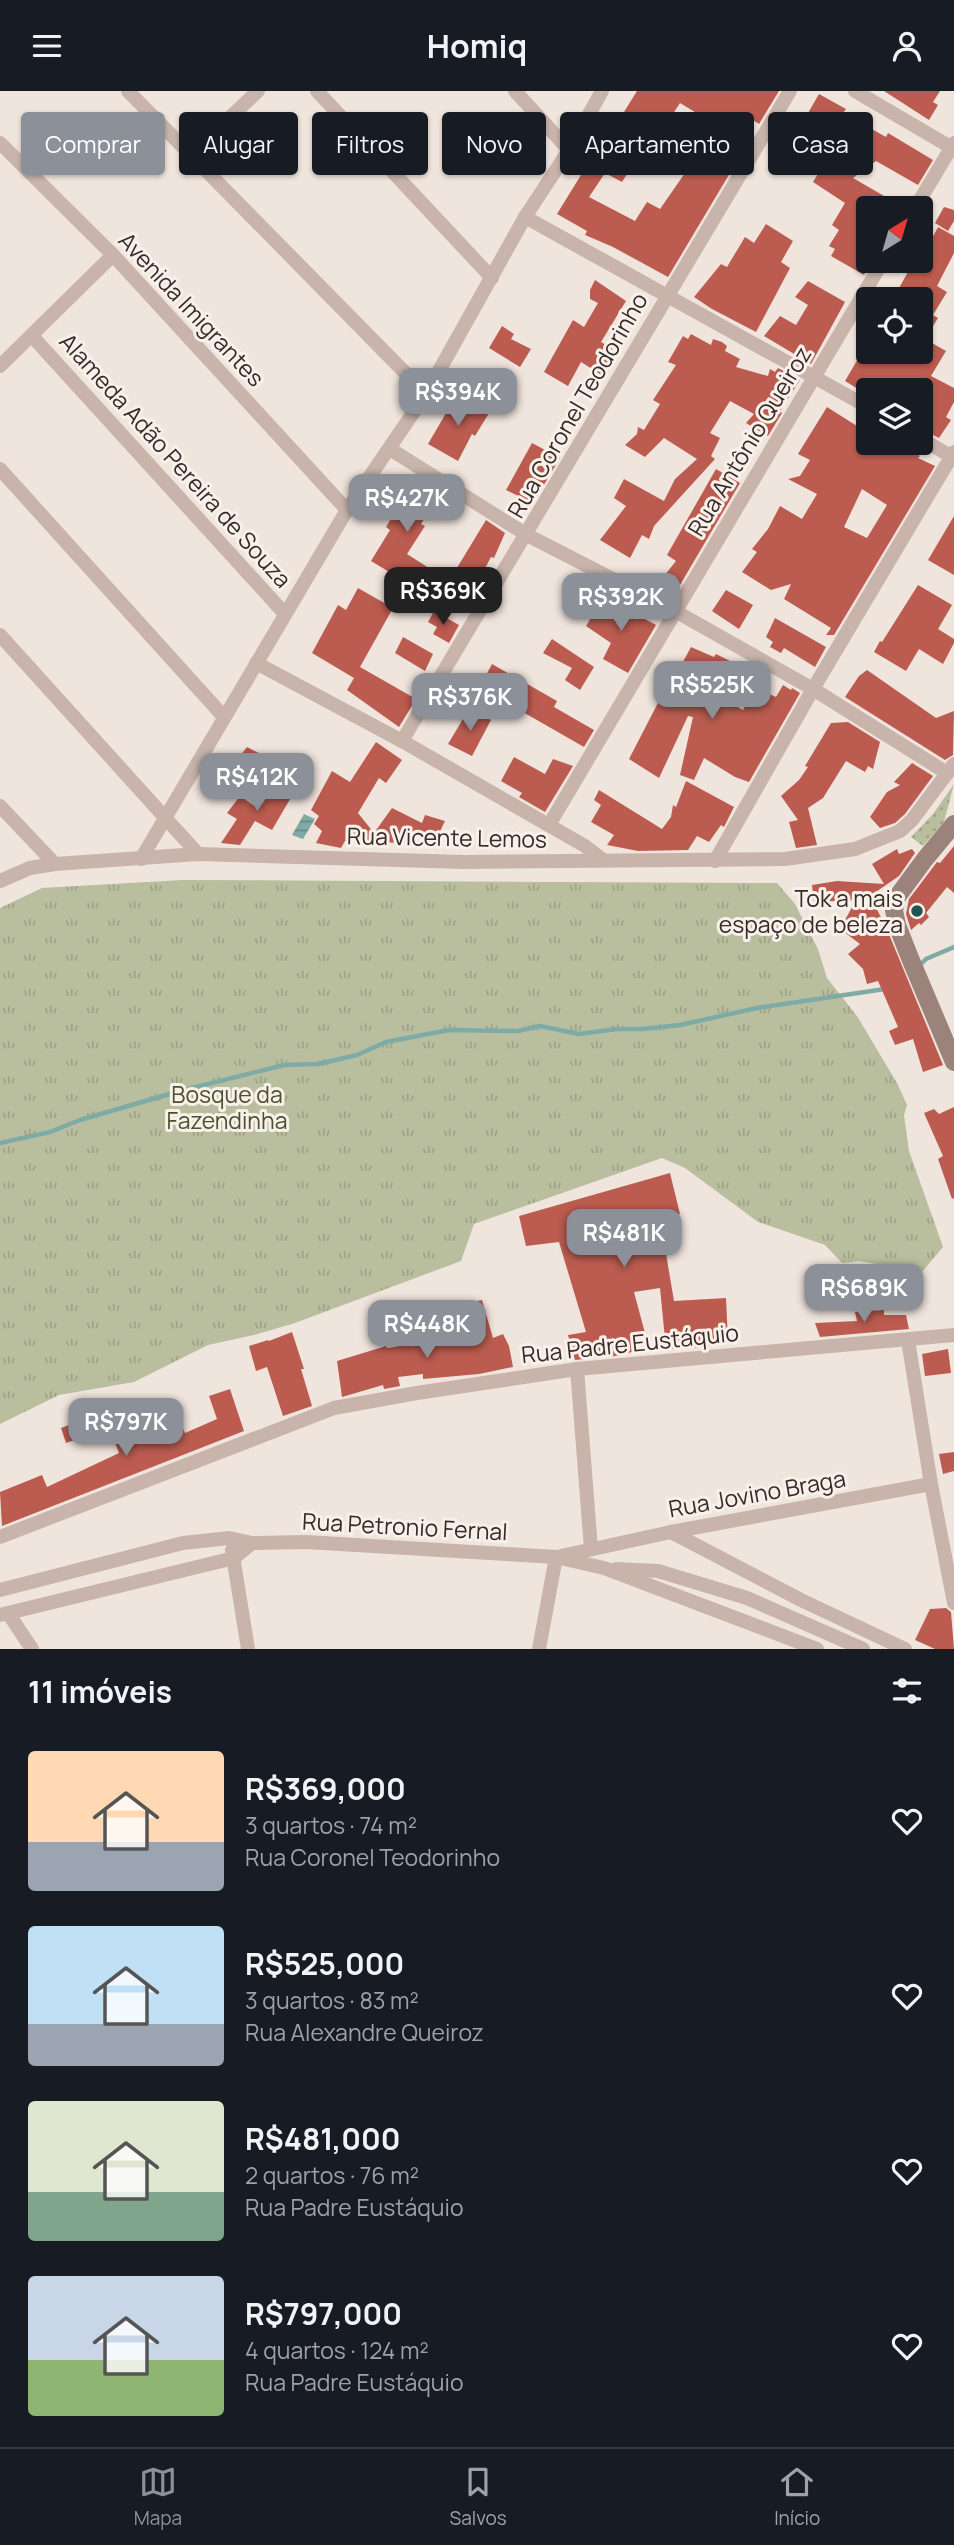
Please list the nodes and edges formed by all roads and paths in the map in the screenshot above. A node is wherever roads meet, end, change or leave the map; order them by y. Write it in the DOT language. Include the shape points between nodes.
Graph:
graph roads {
  1 [pos="128,91"];
  2 [pos="258,91"];
  3 [pos="317,91"];
  4 [pos="515,91"];
  5 [pos="602,91"];
  6 [pos="790,91"];
  7 [pos="855,91"];
  8 [pos="236,112"];
  9 [pos="590,112"];
  10 [pos="560,140"];
  11 [pos="0,142"];
  12 [pos="179,144"];
  13 [pos="953,146"];
  14 [pos="560,164"];
  15 [pos="210,175"];
  16 [pos="922,196"];
  17 [pos="525,217"];
  18 [pos="113,255"];
  19 [pos="876,273"];
  20 [pos="492,278"];
  21 [pos="668,295"];
  22 [pos="32,336"];
  23 [pos="0,366"];
  24 [pos="814,376"];
  25 [pos="426,394"];
  26 [pos="856,400"];
  27 [pos="933,445"];
  28 [pos="390,449"];
  29 [pos="953,456"];
  30 [pos="0,469"];
  31 [pos="346,510"];
  32 [pos="527,535"];
  33 [pos="675,611"];
  34 [pos="285,614"];
  35 [pos="0,635"];
  36 [pos="256,663"];
  37 [pos="813,689"];
  38 [pos="224,717"];
  39 [pos="402,741"];
  40 [pos="950,768"];
  41 [pos="0,806"];
  42 [pos="167,817"];
  43 [pos="954,824"];
  44 [pos="549,825"];
  45 [pos="198,854"];
  46 [pos="141,859"];
  47 [pos="603,860"];
  48 [pos="715,861"];
  49 [pos="55,864"];
  50 [pos="0,881"];
  51 [pos="952,1050"];
  52 [pos="954,1335"];
  53 [pos="908,1340"];
  54 [pos="577,1369"];
  55 [pos="931,1484"];
  56 [pos="671,1532"];
  57 [pos="0,1537"];
  58 [pos="229,1538"];
  59 [pos="252,1543"];
  60 [pos="592,1549"];
  61 [pos="556,1557"];
  62 [pos="234,1558"];
  63 [pos="604,1569"];
  64 [pos="0,1590"];
  65 [pos="747,1598"];
  66 [pos="802,1600"];
  67 [pos="954,1603"];
  68 [pos="4,1614"];
  69 [pos="32,1649"];
  70 [pos="248,1649"];
  71 [pos="539,1649"];
  72 [pos="817,1649"];
  73 [pos="863,1649"];
  74 [pos="905,1649"];
  1 -- 12 [label="street"];
  2 -- 8 [label="street"];
  3 -- 20 [label="street"];
  4 -- 10 [label="street"];
  5 -- 9 [label="street"];
  6 -- 21 [label="street, Rua Coronel Teodorinho"];
  7 -- 13 [label="street"];
  11 -- 18 [label="street, Avenida Imigrantes"];
  13 -- 16 [label="street"];
  14 -- 17 [label="street"];
  15 -- 25 [label="street"];
  17 -- 20 [label="street"];
  17 -- 21 [label="street"];
  18 -- 22 [label="street"];
  18 -- 31 [label="street, Avenida Imigrantes"];
  19 -- 24 [label="street, Rua Antônio Queiroz"];
  20 -- 25 [label="street"];
  21 -- 24 [label="street"];
  21 -- 32 [label="street, Rua Coronel Teodorinho"];
  22 -- 23 [label="street"];
  22 -- 34 [label="street, Alameda Adão Pereira de Souza"];
  24 -- 26 [label="street"];
  24 -- 33 [label="street, Rua Antônio Queiroz"];
  25 -- 28 [label="street"];
  27 -- 29 [label="street"];
  28 -- 31 [label="street"];
  28 -- 32 [label="street"];
  29 -- 37 [label="street"];
  30 -- 38 [label="street"];
  31 -- 34 [label="street"];
  32 -- 33 [label="street"];
  32 -- 39 [label="street, Rua Coronel Teodorinho"];
  33 -- 37 [label="street"];
  33 -- 44 [label="street, Rua Antônio Queiroz"];
  34 -- 36 [label="street"];
  35 -- 42 [label="street"];
  36 -- 38 [label="street"];
  36 -- 39 [label="street"];
  37 -- 40 [label="street"];
  37 -- 48 [label="street"];
  38 -- 42 [label="street"];
  39 -- 44 [label="street"];
  40 -- 48 [label="street, Rua Vicente Lemos" via="912,820 881,840 855,849 785,859"];
  41 -- 49 [label="street"];
  42 -- 45 [label="street"];
  42 -- 46 [label="street"];
  43 -- 51 [label="street" via="897,897 894,910 910,958"];
  44 -- 47 [label="street"];
  45 -- 46 [label="street, Rua Vicente Lemos"];
  45 -- 47 [label="street, Rua Vicente Lemos" via="464,862"];
  46 -- 49 [label="street, Rua Vicente Lemos"];
  47 -- 48 [label="street, Rua Vicente Lemos"];
  49 -- 50 [label="street, Rua Vicente Lemos" via="30,868"];
  52 -- 53 [label="street, Rua Padre Eustáquio"];
  53 -- 54 [label="street, Rua Padre Eustáquio"];
  53 -- 55 [label="street"];
  54 -- 57 [label="street, Rua Padre Eustáquio" via="334,1408"];
  54 -- 60 [label="street"];
  55 -- 56 [label="street, Rua Jovino Braga"];
  55 -- 67 [label="street"];
  56 -- 60 [label="street, Rua Jovino Braga"];
  56 -- 66 [label="street, Rua Petronio Fernal"];
  58 -- 59 [label="street, Rua Petronio Fernal"];
  58 -- 62 [label="street"];
  58 -- 64 [label="street, Rua Petronio Fernal" via="183,1543"];
  59 -- 61 [label="street, Rua Petronio Fernal"];
  59 -- 62 [label="street"];
  60 -- 61 [label="street, Rua Petronio Fernal"];
  61 -- 63 [label="street, Rua Petronio Fernal"];
  61 -- 71 [label="street"];
  62 -- 68 [label="street"];
  62 -- 70 [label="street"];
  63 -- 65 [label="street, Rua Petronio Fernal" via="658,1571"];
  63 -- 72 [label="street, Rua Petronio Fernal"];
  65 -- 66 [label="street, Rua Petronio Fernal"];
  65 -- 73 [label="street, Rua Petronio Fernal"];
  66 -- 74 [label="street, Rua Petronio Fernal"];
  68 -- 69 [label="street"];
}
